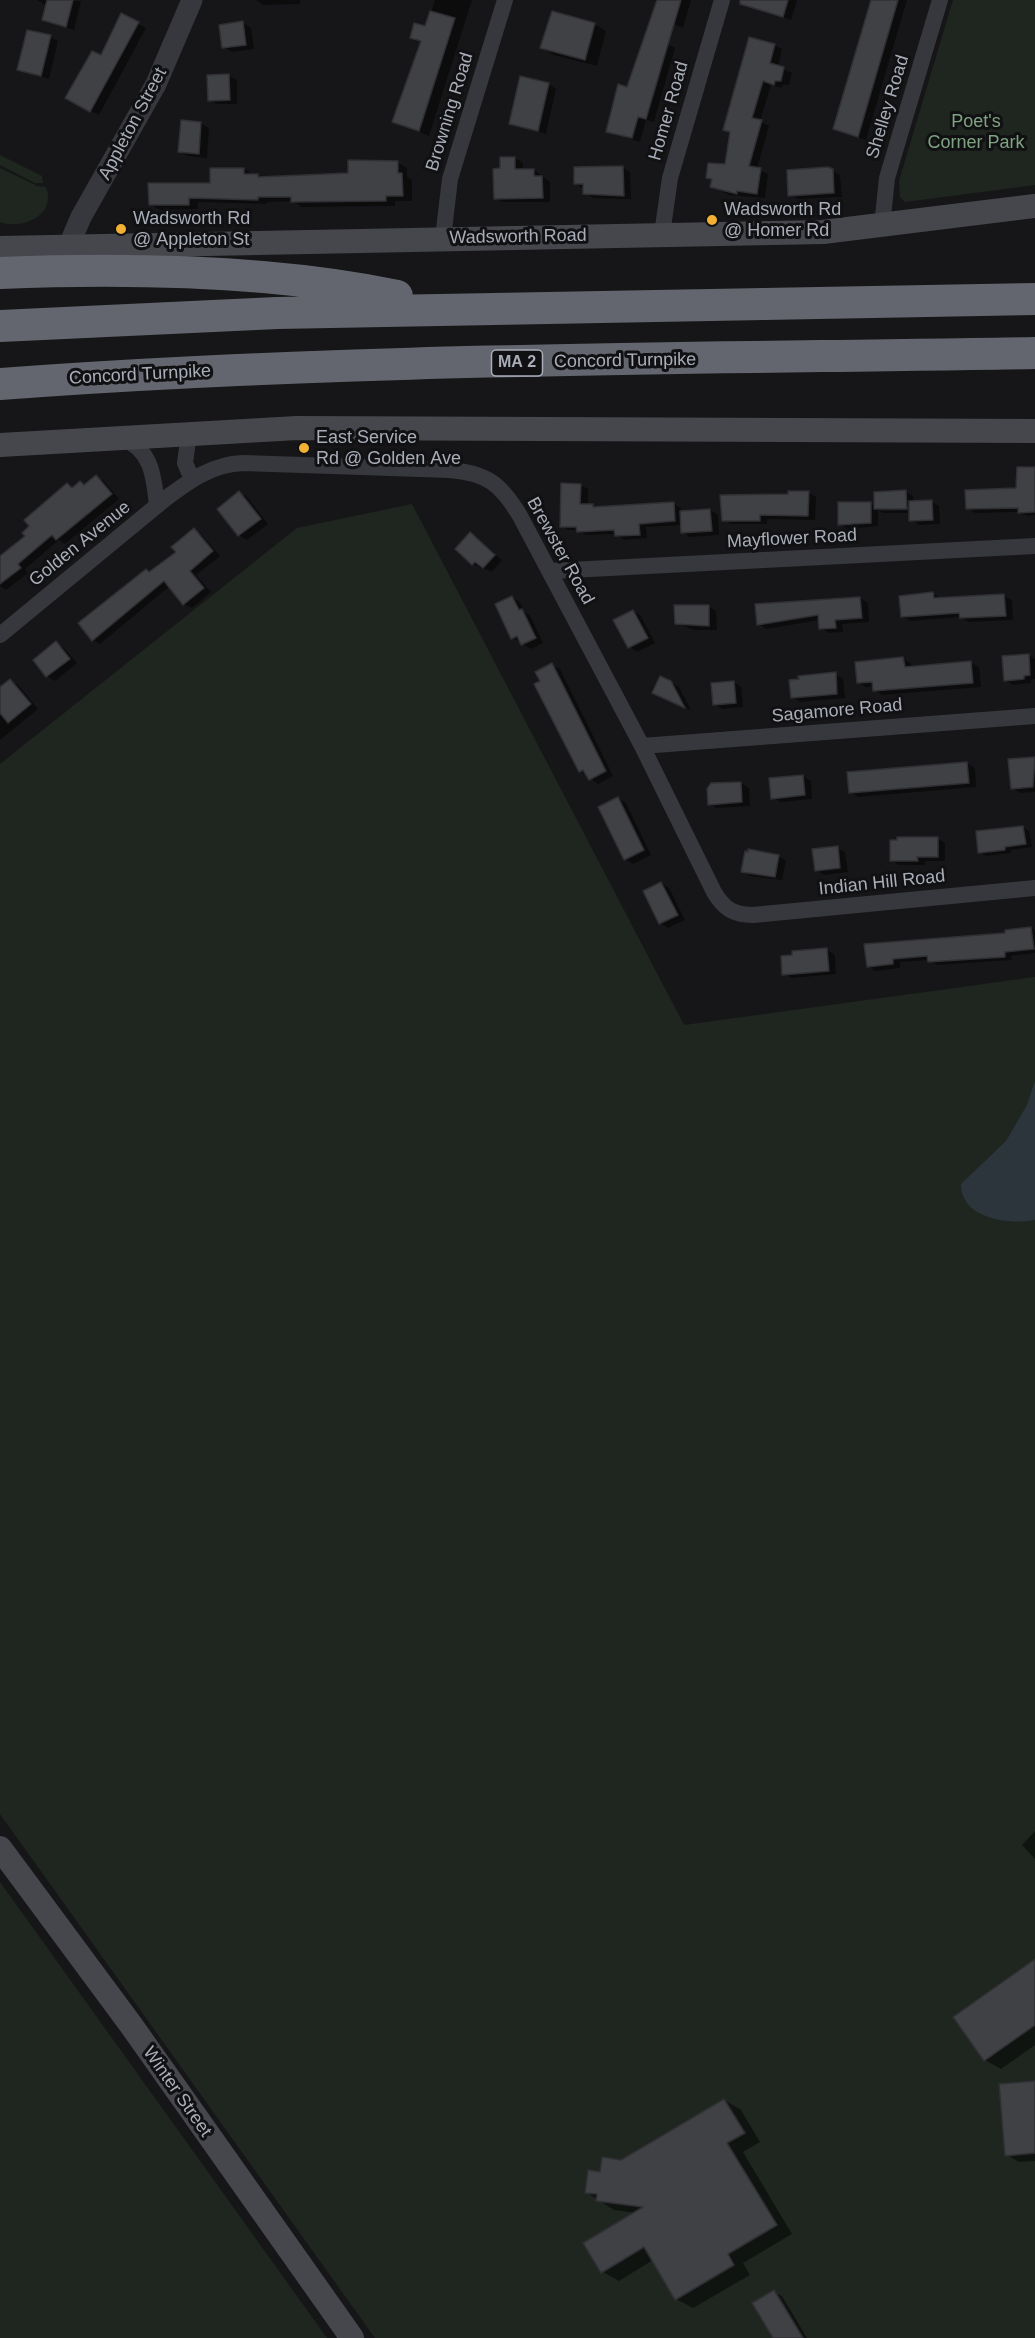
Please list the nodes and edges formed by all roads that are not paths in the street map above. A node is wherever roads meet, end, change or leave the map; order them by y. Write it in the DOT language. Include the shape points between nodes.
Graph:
graph roads {
  1 [pos="192,0"];
  2 [pos="505,0"];
  3 [pos="722,0"];
  4 [pos="940,0"];
  5 [pos="1035,206"];
  6 [pos="882,226"];
  7 [pos="662,234"];
  8 [pos="443,238"];
  9 [pos="69,245"];
  10 [pos="0,248"];
  11 [pos="0,273"];
  12 [pos="1035,299"];
  13 [pos="481,308"];
  14 [pos="0,326"];
  15 [pos="1035,353"];
  16 [pos="0,384"];
  17 [pos="1035,431"];
  18 [pos="189,433"];
  19 [pos="120,437"];
  20 [pos="0,446"];
  21 [pos="192,479"];
  22 [pos="157,506"];
  23 [pos="1035,546"];
  24 [pos="551,571"];
  25 [pos="0,635"];
  26 [pos="1035,716"];
  27 [pos="642,746"];
  28 [pos="1035,888"];
  29 [pos="732,912"];
  30 [pos="0,1848"];
  31 [pos="352,2338"];
  1 -- 9 [label="street, Appleton Street" via="152,91"];
  2 -- 8 [label="street, Browning Road" via="450,178"];
  3 -- 7 [label="street, Homer Road" via="670,178"];
  4 -- 6 [label="street, Shelley Road" via="888,178"];
  5 -- 6 [label="main road, Wadsworth Road"];
  6 -- 7 [label="main road, Wadsworth Road" via="807,233"];
  7 -- 8 [label="main road, Wadsworth Road"];
  8 -- 9 [label="main road, Wadsworth Road"];
  9 -- 10 [label="main road, Wadsworth Road"];
  11 -- 13 [label="highway" via="115,271 243,277 346,287"];
  12 -- 13 [label="highway"];
  13 -- 14 [label="highway" via="218,314"];
  15 -- 16 [label="highway, Concord Turnpike / MA 2" via="314,367"];
  17 -- 18 [label="main road" via="297,428"];
  18 -- 19 [label="main road"];
  18 -- 21 [label="street" via="185,464"];
  19 -- 20 [label="main road"];
  19 -- 22 [label="street, Golden Avenue" via="137,446 150,463"];
  21 -- 22 [label="street, Golden Avenue"];
  21 -- 24 [label="street, Brewster Road" via="216,467 243,463 478,474 504,492"];
  22 -- 25 [label="street, Golden Avenue"];
  23 -- 24 [label="street, Mayflower Road"];
  24 -- 27 [label="street, Brewster Road"];
  26 -- 27 [label="street, Sagamore Road"];
  27 -- 29 [label="street, Brewster Road" via="714,892"];
  28 -- 29 [label="street, Indian Hill Road" via="753,915"];
  30 -- 31 [label="main road, Winter Street" via="131,2025"];
}
